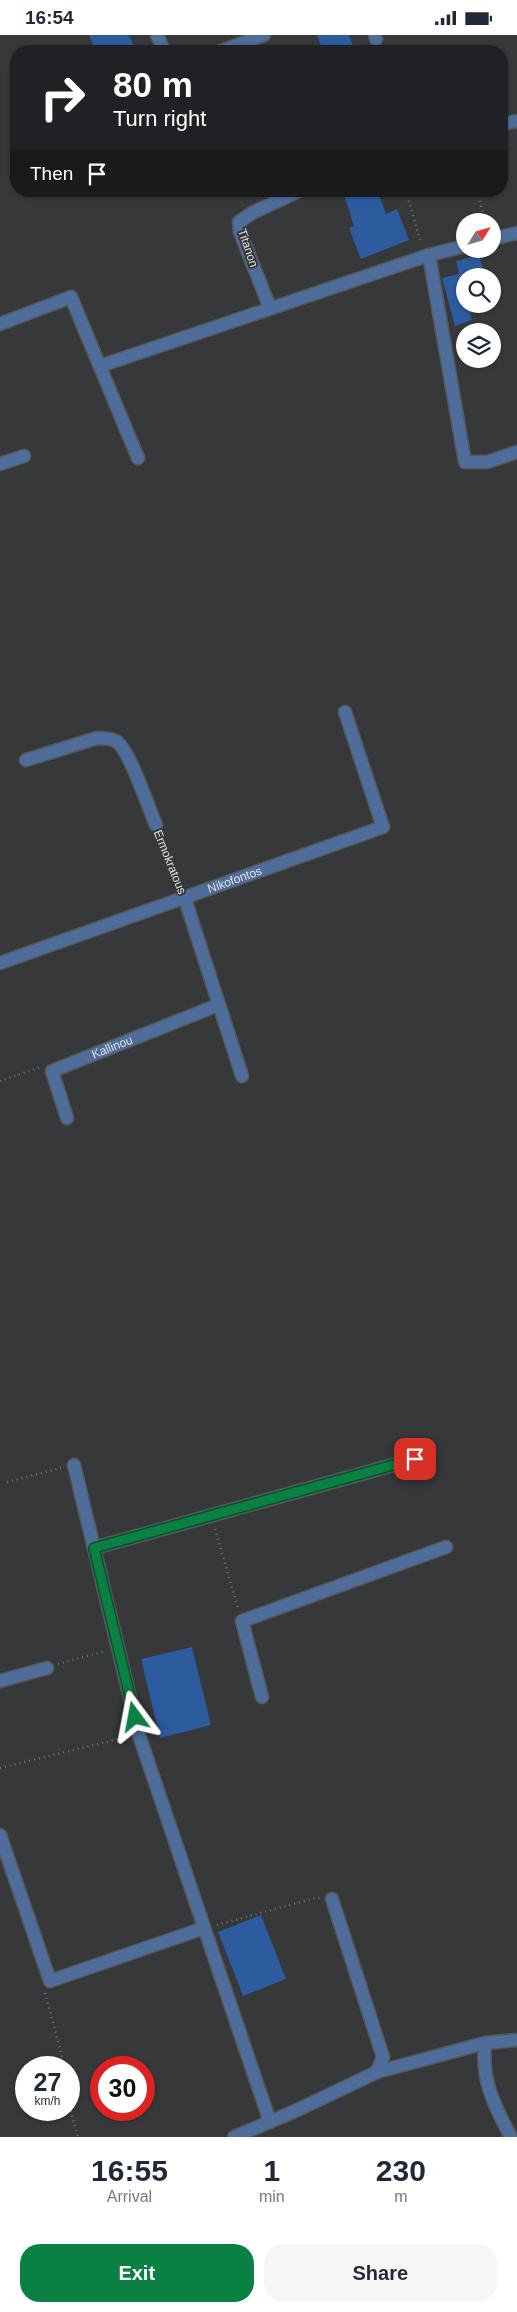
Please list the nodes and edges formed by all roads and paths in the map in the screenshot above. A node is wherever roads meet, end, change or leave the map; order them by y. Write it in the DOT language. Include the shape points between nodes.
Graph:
graph roads {
  1 [pos="264,35"];
  2 [pos="237,45"];
  3 [pos="286,197"];
  4 [pos="408,197"];
  5 [pos="479,197"];
  6 [pos="482,213"];
  7 [pos="517,233"];
  8 [pos="501,237"];
  9 [pos="456,248"];
  10 [pos="427,256"];
  11 [pos="270,308"];
  12 [pos="0,324"];
  13 [pos="100,366"];
  14 [pos="517,452"];
  15 [pos="24,456"];
  16 [pos="138,458"];
  17 [pos="0,464"];
  18 [pos="345,712"];
  19 [pos="26,760"];
  20 [pos="156,825"];
  21 [pos="184,896"];
  22 [pos="0,963"];
  23 [pos="218,1005"];
  24 [pos="52,1071"];
  25 [pos="242,1076"];
  26 [pos="0,1081"];
  27 [pos="67,1118"];
  28 [pos="415,1459"];
  29 [pos="74,1465"];
  30 [pos="7,1483"];
  31 [pos="211,1515"];
  32 [pos="446,1547"];
  33 [pos="94,1548"];
  34 [pos="242,1621"];
  35 [pos="119,1647"];
  36 [pos="47,1668"];
  37 [pos="0,1681"];
  38 [pos="262,1697"];
  39 [pos="139,1735"];
  40 [pos="0,1768"];
  41 [pos="0,1835"];
  42 [pos="332,1899"];
  43 [pos="204,1929"];
  44 [pos="50,1981"];
  45 [pos="517,2040"];
  46 [pos="485,2043"];
  47 [pos="62,2056"];
  48 [pos="377,2072"];
  49 [pos="73,2121"];
  50 [pos="270,2122"];
  51 [pos="78,2137"];
  52 [pos="234,2137"];
  53 [pos="511,2137"];
  1 -- 2 [label="street"];
  3 -- 11 [label="street, Titanon" via="239,222"];
  4 -- 10 [label="path"];
  5 -- 6 [label="path"];
  7 -- 8 [label="street"];
  9 -- 10 [label="street"];
  10 -- 11 [label="street"];
  10 -- 14 [label="street" via="465,461 488,462"];
  11 -- 13 [label="street"];
  12 -- 13 [label="street" via="71,297"];
  13 -- 16 [label="street"];
  15 -- 17 [label="street"];
  18 -- 21 [label="street, Nikofontos" via="383,827"];
  19 -- 20 [label="street, Ermokratous" via="97,738 115,741 128,755"];
  20 -- 21 [label="path, Ermokratous"];
  21 -- 22 [label="street, Nikofontos"];
  21 -- 23 [label="street, Ermokratous"];
  23 -- 24 [label="street, Kallinou"];
  23 -- 25 [label="street, Ermokratous"];
  24 -- 26 [label="path" via="40,1067"];
  24 -- 27 [label="street"];
  28 -- 31 [label="street"];
  29 -- 30 [label="path"];
  29 -- 33 [label="street"];
  31 -- 33 [label="street"];
  31 -- 34 [label="path"];
  32 -- 34 [label="street"];
  33 -- 35 [label="street"];
  34 -- 38 [label="street"];
  35 -- 36 [label="path"];
  35 -- 39 [label="street"];
  36 -- 37 [label="street"];
  39 -- 40 [label="path"];
  39 -- 43 [label="street"];
  41 -- 44 [label="street"];
  42 -- 43 [label="path" via="315,1897"];
  42 -- 48 [label="street" via="383,2057"];
  43 -- 44 [label="street"];
  43 -- 50 [label="street"];
  44 -- 47 [label="path" via="44,1990"];
  45 -- 46 [label="street"];
  46 -- 48 [label="street"];
  46 -- 53 [label="street" via="483,2062 494,2106"];
  48 -- 50 [label="street"];
  49 -- 51 [label="path"];
  50 -- 52 [label="street"];
}
